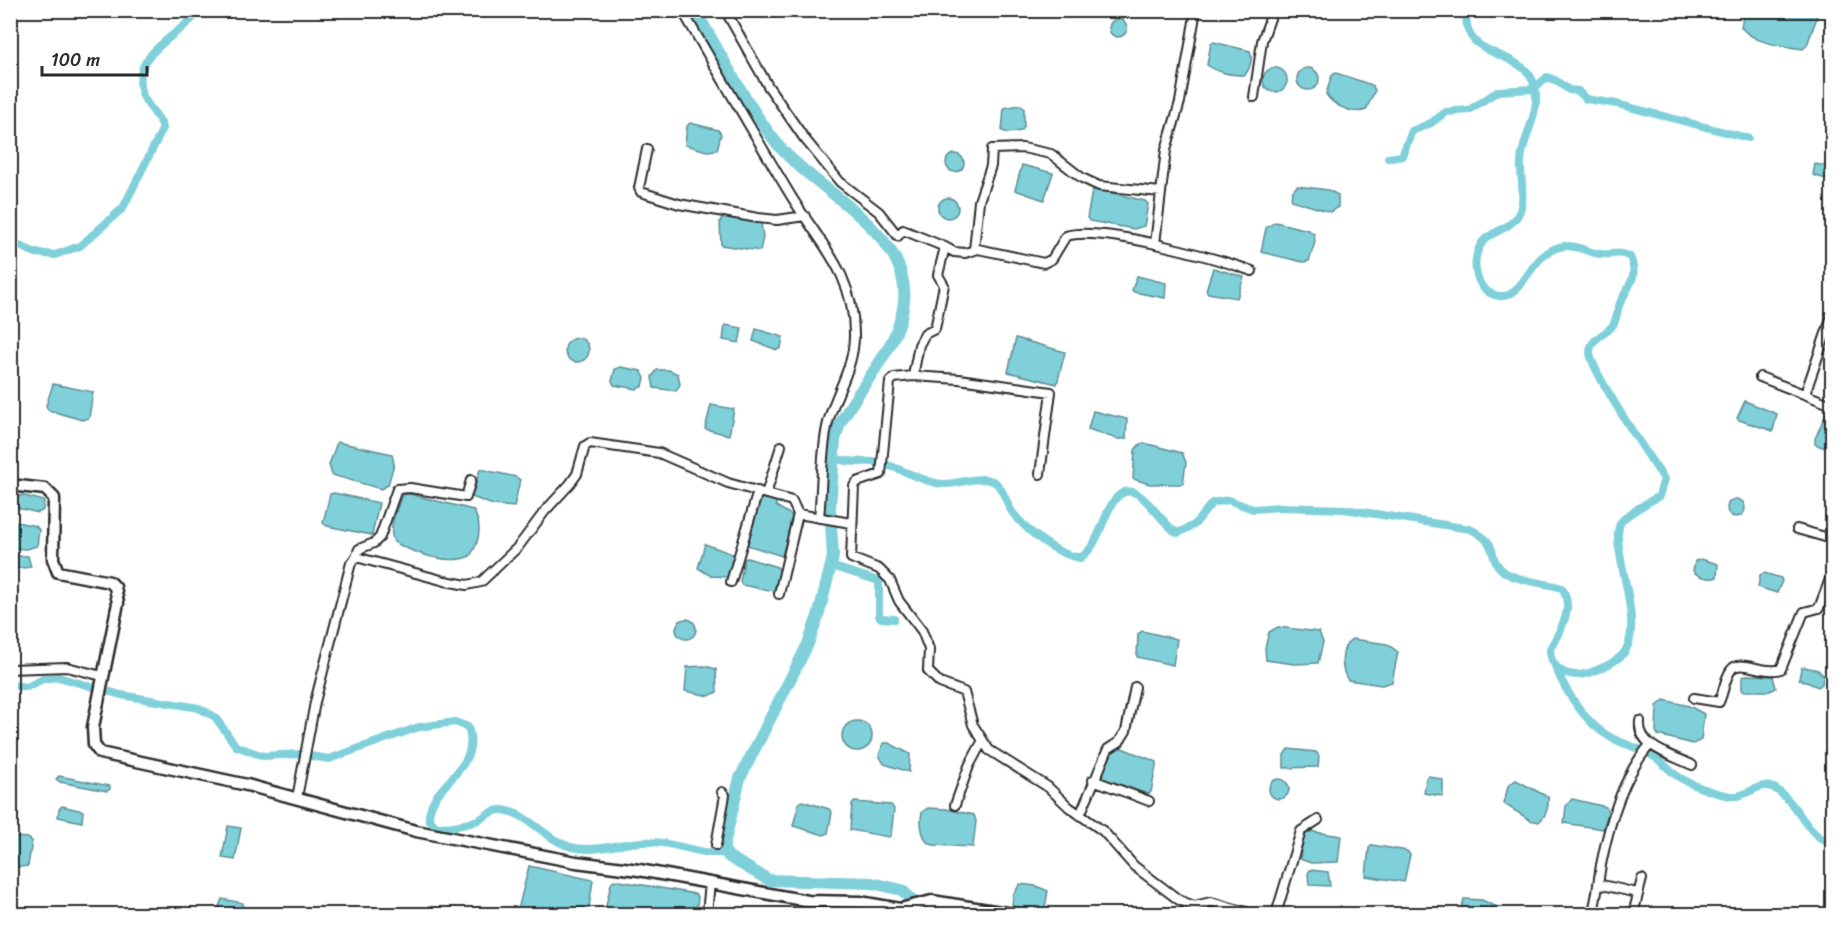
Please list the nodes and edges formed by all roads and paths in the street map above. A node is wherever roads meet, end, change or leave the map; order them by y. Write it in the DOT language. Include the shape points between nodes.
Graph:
graph roads {
  1 [pos="682,10"];
  2 [pos="725,10"];
  3 [pos="1196,10"];
  4 [pos="1273,10"];
  5 [pos="1254,97"];
  6 [pos="647,149"];
  7 [pos="1161,192"];
  8 [pos="805,216"];
  9 [pos="1155,244"];
  10 [pos="945,247"];
  11 [pos="975,250"];
  12 [pos="1252,271"];
  13 [pos="1833,316"];
  14 [pos="914,376"];
  15 [pos="1760,377"];
  16 [pos="1805,394"];
  17 [pos="1833,405"];
  18 [pos="781,446"];
  19 [pos="1040,474"];
  20 [pos="471,480"];
  21 [pos="10,485"];
  22 [pos="762,492"];
  23 [pos="798,514"];
  24 [pos="823,518"];
  25 [pos="851,523"];
  26 [pos="1797,529"];
  27 [pos="1833,539"];
  28 [pos="356,557"];
  29 [pos="1833,574"];
  30 [pos="730,582"];
  31 [pos="779,594"];
  32 [pos="10,669"];
  33 [pos="100,684"];
  34 [pos="1135,687"];
  35 [pos="1694,698"];
  36 [pos="1640,721"];
  37 [pos="982,742"];
  38 [pos="1648,746"];
  39 [pos="1692,765"];
  40 [pos="1093,780"];
  41 [pos="722,792"];
  42 [pos="297,798"];
  43 [pos="1149,801"];
  44 [pos="955,805"];
  45 [pos="1080,815"];
  46 [pos="1318,820"];
  47 [pos="716,845"];
  48 [pos="1642,879"];
  49 [pos="710,882"];
  50 [pos="1598,884"];
  51 [pos="1637,893"];
  52 [pos="928,901"];
  53 [pos="909,909"];
  54 [pos="707,915"];
  55 [pos="934,915"];
  56 [pos="1013,915"];
  57 [pos="1253,915"];
  58 [pos="1276,915"];
  59 [pos="1592,915"];
  60 [pos="1633,915"];
  1 -- 8 [label="street"];
  2 -- 10 [label="street" via="768,86 840,182 879,212 898,236 903,230"];
  3 -- 7 [label="street" via="1180,102 1166,150"];
  4 -- 5 [label="street" via="1262,41"];
  6 -- 8 [label="street" via="641,192 679,204 758,218"];
  7 -- 9 [label="street"];
  7 -- 11 [label="street" via="1099,186 1050,154 1023,148 992,149 991,166 979,201"];
  8 -- 24 [label="street" via="835,259 850,292 854,317 849,369 827,427"];
  9 -- 11 [label="street" via="1072,234 1044,263"];
  9 -- 12 [label="street"];
  10 -- 11 [label="street" via="954,252"];
  10 -- 14 [label="street" via="938,275 944,285 936,325 933,332 924,334 919,345"];
  13 -- 16 [label="street"];
  14 -- 19 [label="street" via="1051,392"];
  14 -- 25 [label="street" via="890,382 882,472 855,483"];
  15 -- 16 [label="street"];
  16 -- 17 [label="street"];
  18 -- 22 [label="street"];
  20 -- 28 [label="street" via="466,497 397,489 380,537 359,549"];
  21 -- 33 [label="street" via="45,489 54,498 53,559 58,572 110,582 116,587 118,603"];
  22 -- 23 [label="street" via="792,501"];
  22 -- 28 [label="street" via="728,483 660,453 590,443 585,446 570,484 518,547 481,582 467,585 446,581"];
  22 -- 30 [label="street"];
  23 -- 24 [label="street"];
  23 -- 31 [label="street"];
  24 -- 25 [label="street"];
  25 -- 37 [label="street" via="851,558 879,569 890,580 899,601 922,631 928,649 928,672 940,683 964,692"];
  26 -- 27 [label="street"];
  28 -- 42 [label="street" via="351,563 315,702"];
  29 -- 35 [label="street" via="1820,608 1804,612 1782,669 1765,672 1739,664 1730,672 1719,702"];
  32 -- 33 [label="street" via="67,667"];
  33 -- 42 [label="street" via="93,741 100,753"];
  34 -- 40 [label="street" via="1126,731 1108,749"];
  36 -- 38 [label="street" via="1640,733"];
  37 -- 44 [label="street"];
  37 -- 45 [label="street" via="1048,787"];
  38 -- 39 [label="street"];
  38 -- 50 [label="street" via="1627,780"];
  40 -- 43 [label="street"];
  40 -- 45 [label="street"];
  41 -- 47 [label="street" via="725,795"];
  42 -- 49 [label="street" via="416,831 576,862"];
  45 -- 57 [label="street" via="1103,831 1134,866 1179,900 1194,906 1211,902"];
  46 -- 58 [label="street" via="1300,831"];
  48 -- 51 [label="street"];
  49 -- 53 [label="street" via="808,901 860,902"];
  49 -- 54 [label="street"];
  50 -- 51 [label="street"];
  50 -- 59 [label="street"];
  51 -- 60 [label="street"];
  52 -- 53 [label="street"];
  52 -- 55 [label="street"];
  52 -- 56 [label="street"];
}
